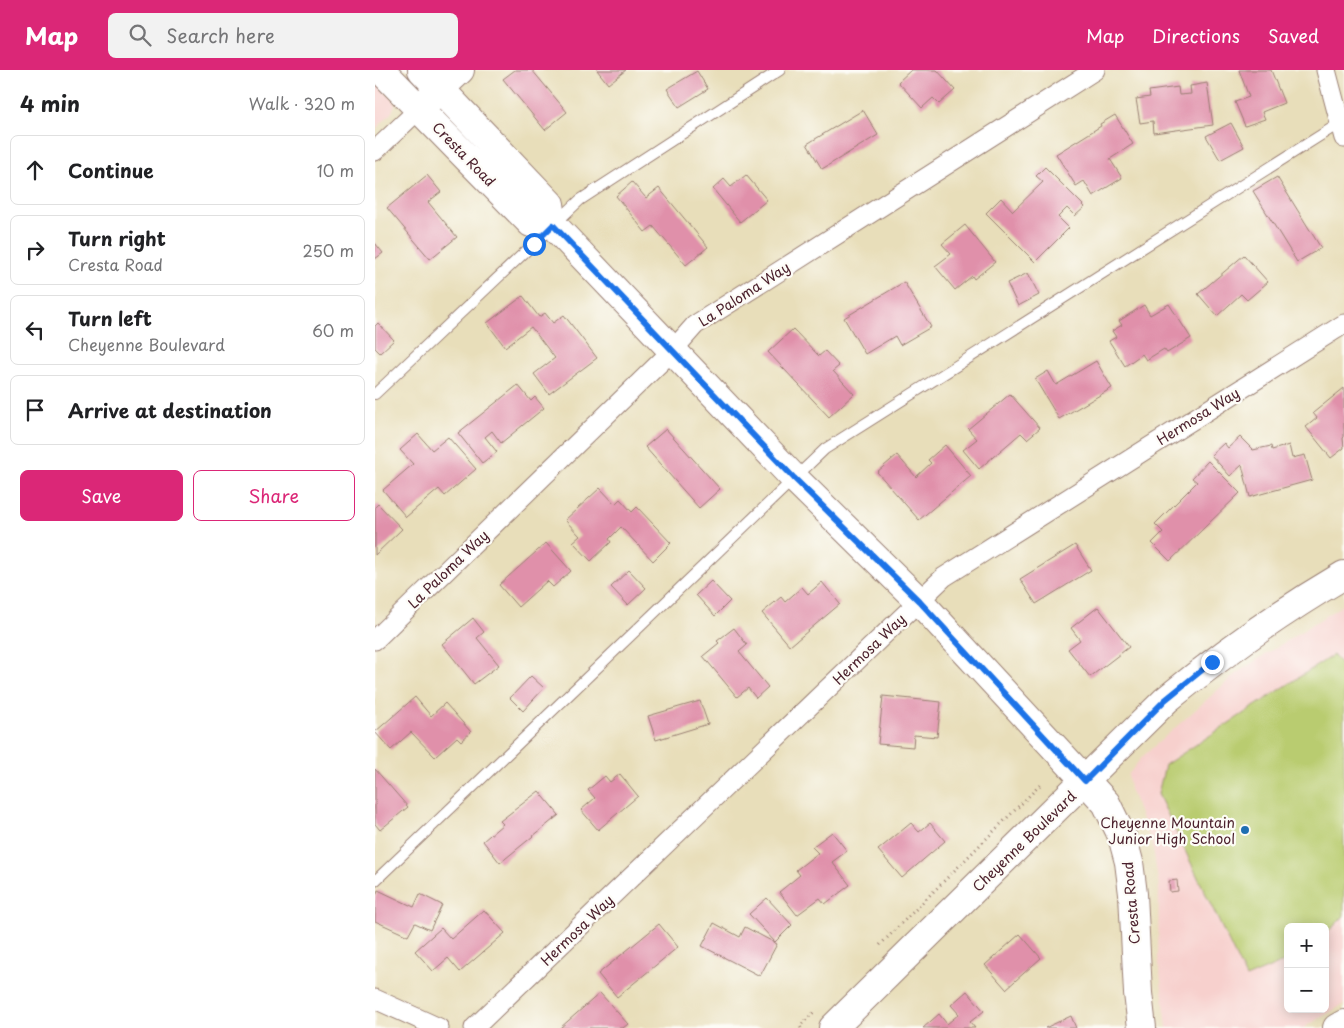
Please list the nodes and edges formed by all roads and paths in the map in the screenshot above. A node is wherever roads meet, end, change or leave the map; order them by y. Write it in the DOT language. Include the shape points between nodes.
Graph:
graph roads {
  1 [pos="381,70"];
  2 [pos="780,70"];
  3 [pos="1095,70"];
  4 [pos="1326,70"];
  5 [pos="441,76"];
  6 [pos="419,109"];
  7 [pos="1342,131"];
  8 [pos="490,142"];
  9 [pos="375,151"];
  10 [pos="471,161"];
  11 [pos="553,225"];
  12 [pos="1344,324"];
  13 [pos="673,350"];
  14 [pos="375,394"];
  15 [pos="794,478"];
  16 [pos="1344,575"];
  17 [pos="919,601"];
  18 [pos="375,640"];
  19 [pos="1085,781"];
  20 [pos="1040,784"];
  21 [pos="375,881"];
  22 [pos="878,948"];
  23 [pos="375,999"];
  24 [pos="824,1020"];
  25 [pos="1344,1024"];
  26 [pos="439,1028"];
  27 [pos="474,1028"];
  28 [pos="801,1028"];
  29 [pos="1142,1028"];
  30 [pos="1337,1028"];
  1 -- 6 [label="main road, Cresta Road"];
  2 -- 11 [label="lane" via="580,200"];
  3 -- 13 [label="street, La Paloma Way" via="695,325"];
  4 -- 7 [label="street"];
  5 -- 6 [label="main road"];
  5 -- 8 [label="main road, Cresta Road"];
  6 -- 9 [label="street"];
  6 -- 10 [label="main road, Cresta Road"];
  7 -- 15 [label="lane" via="825,449"];
  8 -- 10 [label="street"];
  8 -- 11 [label="main road, Cresta Road" via="550,204"];
  10 -- 11 [label="main road, Cresta Road" via="531,223"];
  11 -- 13 [label="main road, Cresta Road"];
  11 -- 14 [label="lane"];
  12 -- 17 [label="street, Hermosa Way" via="944,576"];
  13 -- 15 [label="main road, Cresta Road"];
  13 -- 18 [label="street, La Paloma Way"];
  15 -- 17 [label="main road, Cresta Road"];
  15 -- 21 [label="lane"];
  16 -- 19 [label="main road, Cheyenne Boulevard" via="1259,628 1212,662 1165,700"];
  17 -- 19 [label="main road, Cresta Road"];
  17 -- 27 [label="street, Hermosa Way"];
  19 -- 24 [label="main road, Cheyenne Boulevard"];
  19 -- 29 [label="main road, Cresta Road" via="1106,803 1122,836 1129,862"];
  20 -- 22 [label="path"];
  23 -- 26 [label="street"];
  24 -- 28 [label="path"];
  25 -- 30 [label="main road"];
}
